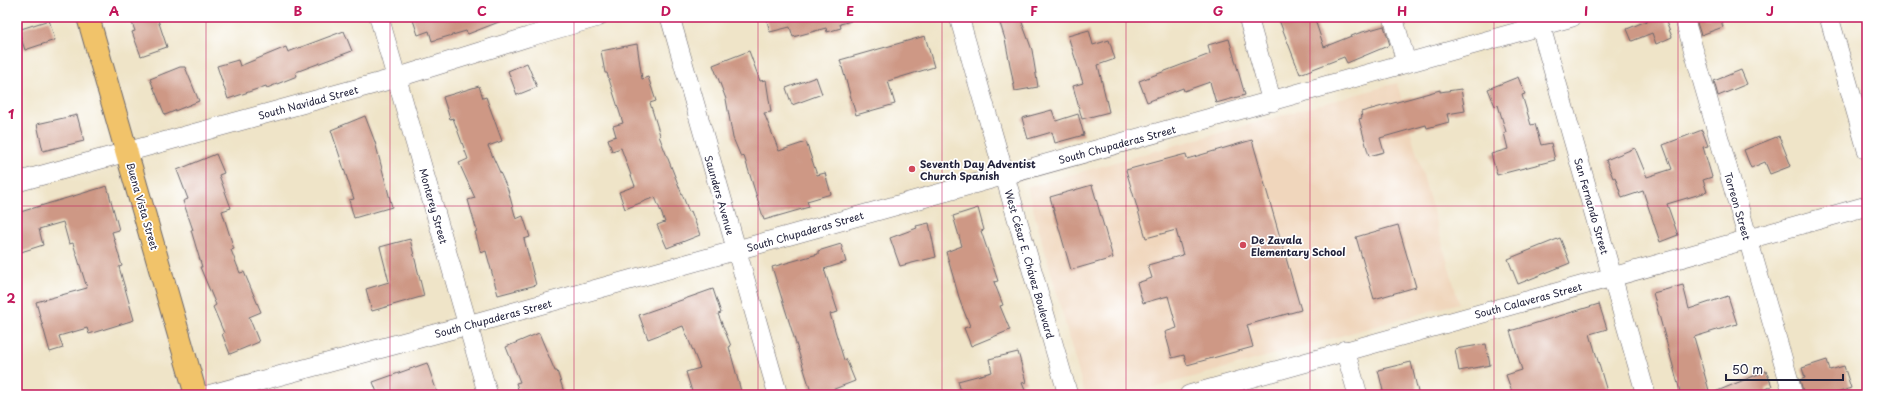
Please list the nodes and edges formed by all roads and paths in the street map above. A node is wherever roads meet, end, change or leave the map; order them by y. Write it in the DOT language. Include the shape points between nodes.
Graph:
graph roads {
  1 [pos="88,17"];
  2 [pos="379,17"];
  3 [pos="598,17"];
  4 [pos="670,17"];
  5 [pos="959,17"];
  6 [pos="1248,17"];
  7 [pos="1393,17"];
  8 [pos="1572,17"];
  9 [pos="1684,17"];
  10 [pos="1829,17"];
  11 [pos="1539,22"];
  12 [pos="1403,63"];
  13 [pos="396,78"];
  14 [pos="1272,102"];
  15 [pos="1867,150"];
  16 [pos="127,152"];
  17 [pos="1005,175"];
  18 [pos="17,182"];
  19 [pos="1867,206"];
  20 [pos="1748,239"];
  21 [pos="736,250"];
  22 [pos="1612,276"];
  23 [pos="468,325"];
  24 [pos="1345,350"];
  25 [pos="196,395"];
  26 [pos="208,395"];
  27 [pos="488,395"];
  28 [pos="778,395"];
  29 [pos="1068,395"];
  30 [pos="1189,395"];
  31 [pos="1358,395"];
  32 [pos="1646,395"];
  33 [pos="1793,395"];
  1 -- 16 [label="main road, Buena Vista Street"];
  2 -- 13 [label="street, Monterey Street"];
  3 -- 13 [label="street, South Navidad Street"];
  4 -- 21 [label="street, Saunders Avenue"];
  5 -- 17 [label="street, West César E. Chávez Boulevard"];
  6 -- 14 [label="street"];
  7 -- 12 [label="street"];
  8 -- 11 [label="street, South Chupaderas Street"];
  9 -- 20 [label="street, Torreon Street"];
  10 -- 15 [label="street"];
  11 -- 12 [label="street, South Chupaderas Street"];
  11 -- 22 [label="street, San Fernando Street"];
  12 -- 14 [label="street, South Chupaderas Street"];
  13 -- 16 [label="street, South Navidad Street"];
  13 -- 23 [label="street, Monterey Street"];
  14 -- 17 [label="street, South Chupaderas Street"];
  16 -- 18 [label="street, South Navidad Street"];
  16 -- 25 [label="main road, Buena Vista Street"];
  17 -- 21 [label="street, South Chupaderas Street"];
  17 -- 29 [label="street, West César E. Chávez Boulevard"];
  19 -- 20 [label="street, South Calaveras Street"];
  20 -- 22 [label="street, South Calaveras Street"];
  20 -- 33 [label="street, Torreon Street"];
  21 -- 23 [label="street, South Chupaderas Street"];
  21 -- 28 [label="street, Saunders Avenue"];
  22 -- 24 [label="street, South Calaveras Street"];
  22 -- 32 [label="street, San Fernando Street"];
  23 -- 26 [label="street, South Chupaderas Street"];
  23 -- 27 [label="street, Monterey Street"];
  24 -- 30 [label="street, South Calaveras Street"];
  24 -- 31 [label="street"];
}
